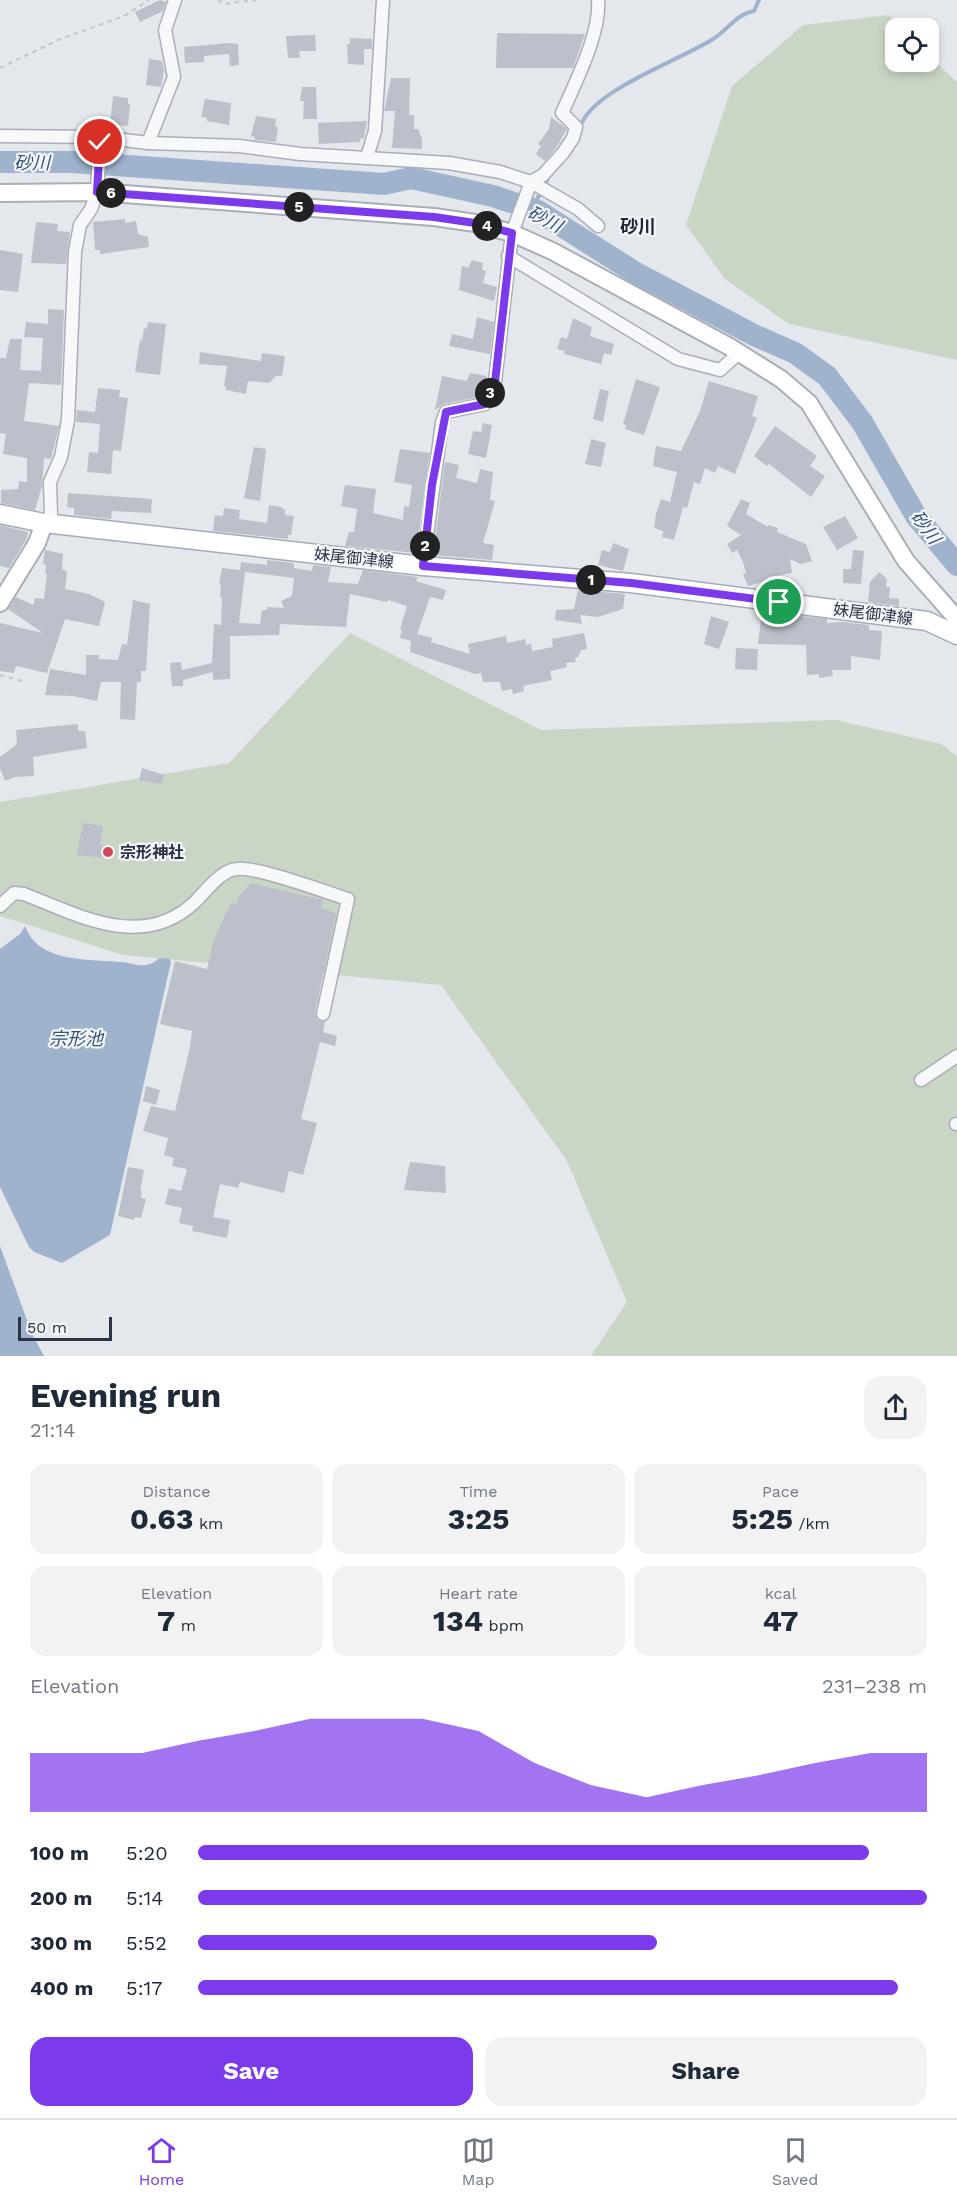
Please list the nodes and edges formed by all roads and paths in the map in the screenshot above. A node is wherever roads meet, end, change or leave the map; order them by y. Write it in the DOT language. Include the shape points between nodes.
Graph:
graph roads {
  1 [pos="149,0"];
  2 [pos="175,0"];
  3 [pos="218,0"];
  4 [pos="256,0"];
  5 [pos="382,0"];
  6 [pos="598,0"];
  7 [pos="0,68"];
  8 [pos="0,136"];
  9 [pos="100,140"];
  10 [pos="148,143"];
  11 [pos="367,157"];
  12 [pos="536,186"];
  13 [pos="97,188"];
  14 [pos="0,193"];
  15 [pos="598,225"];
  16 [pos="514,229"];
  17 [pos="508,256"];
  18 [pos="738,353"];
  19 [pos="0,514"];
  20 [pos="44,523"];
  21 [pos="423,566"];
  22 [pos="0,603"];
  23 [pos="957,619"];
  24 [pos="957,635"];
  25 [pos="0,675"];
  26 [pos="22,681"];
  27 [pos="0,906"];
  28 [pos="324,1014"];
  29 [pos="957,1056"];
  30 [pos="921,1080"];
  1 -- 7 [label="path" via="124,16"];
  2 -- 10 [label="street" via="165,30 174,77"];
  3 -- 4 [label="path"];
  5 -- 11 [label="street" via="375,131"];
  6 -- 12 [label="street" via="598,15 580,72 562,113 576,127 573,138"];
  8 -- 9 [label="street"];
  9 -- 10 [label="street"];
  9 -- 13 [label="street"];
  10 -- 11 [label="street"];
  11 -- 12 [label="street" via="449,163 500,172"];
  12 -- 15 [label="street"];
  12 -- 16 [label="street"];
  13 -- 14 [label="street"];
  13 -- 16 [label="street" via="434,217"];
  13 -- 20 [label="street" via="91,209 80,225 75,252 68,420 61,457 50,482 51,515"];
  16 -- 17 [label="street"];
  16 -- 18 [label="street"];
  17 -- 18 [label="street" via="678,358 720,370"];
  17 -- 21 [label="street" via="495,382 485,404 446,412 432,485"];
  18 -- 23 [label="street" via="781,379 809,403 906,561"];
  19 -- 20 [label="main road, 妹尾御津線"];
  20 -- 21 [label="main road, 妹尾御津線"];
  20 -- 22 [label="street" via="37,543"];
  21 -- 24 [label="main road, 妹尾御津線" via="631,583 927,621"];
  25 -- 26 [label="path"];
  27 -- 28 [label="street" via="14,893 24,894 116,927 163,924 237,868 348,899"];
  29 -- 30 [label="street"];
}
